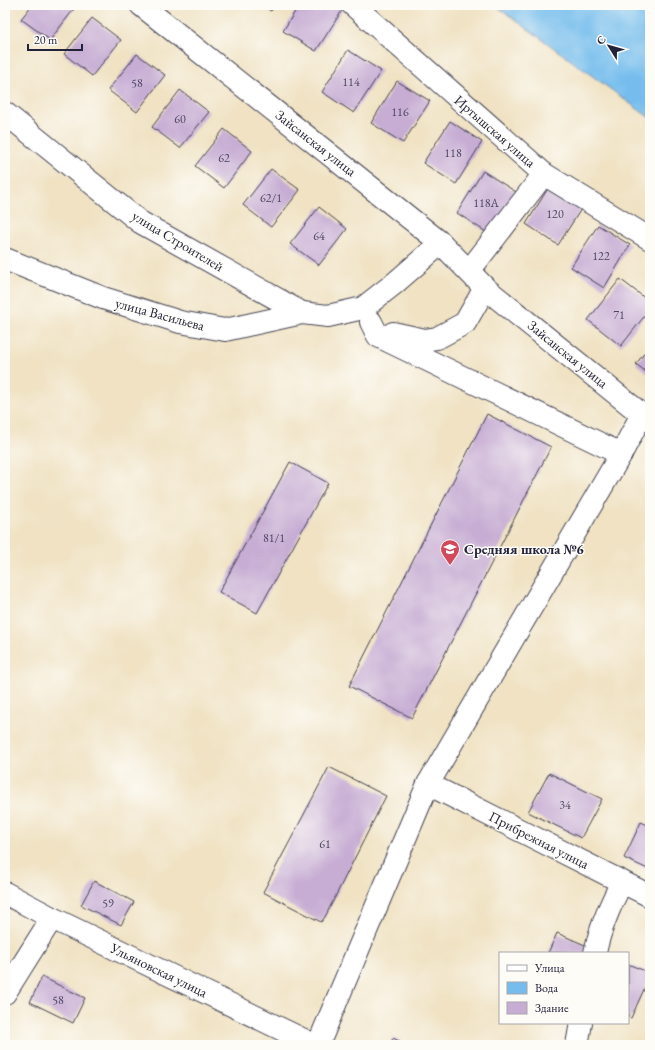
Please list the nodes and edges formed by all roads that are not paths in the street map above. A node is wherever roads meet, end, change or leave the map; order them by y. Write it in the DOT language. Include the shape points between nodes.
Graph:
graph roads {
  1 [pos="142,5"];
  2 [pos="353,5"];
  3 [pos="5,113"];
  4 [pos="544,174"];
  5 [pos="650,239"];
  6 [pos="441,243"];
  7 [pos="5,259"];
  8 [pos="469,271"];
  9 [pos="485,288"];
  10 [pos="302,313"];
  11 [pos="367,315"];
  12 [pos="646,418"];
  13 [pos="621,454"];
  14 [pos="428,784"];
  15 [pos="622,882"];
  16 [pos="5,893"];
  17 [pos="650,896"];
  18 [pos="52,918"];
  19 [pos="595,952"];
  20 [pos="5,993"];
  21 [pos="581,1024"];
  22 [pos="314,1045"];
  23 [pos="318,1045"];
  24 [pos="577,1045"];
  1 -- 6 [label="street, Зайсанская улица"];
  2 -- 4 [label="street, Иртышская улица"];
  3 -- 10 [label="street, улица Строителей" via="140,222"];
  4 -- 5 [label="street, Иртышская улица"];
  4 -- 8 [label="street"];
  6 -- 8 [label="street, Зайсанская улица"];
  6 -- 11 [label="street, улица Васильева" via="395,283"];
  7 -- 10 [label="street, улица Васильева" via="103,298 180,322 224,330"];
  8 -- 9 [label="street, Зайсанская улица"];
  9 -- 11 [label="street" via="465,323 437,338 424,340 382,331"];
  9 -- 12 [label="street, Зайсанская улица"];
  10 -- 11 [label="street, улица Васильева" via="328,316"];
  11 -- 13 [label="street" via="378,336"];
  12 -- 13 [label="street"];
  13 -- 14 [label="street"];
  14 -- 15 [label="street, Прибрежная улица"];
  14 -- 23 [label="street"];
  15 -- 17 [label="street, Прибрежная улица"];
  15 -- 19 [label="street" via="609,907"];
  16 -- 18 [label="street, Ульяновская улица"];
  18 -- 20 [label="street"];
  18 -- 22 [label="street, Ульяновская улица"];
  21 -- 24 [label="street"];
}
